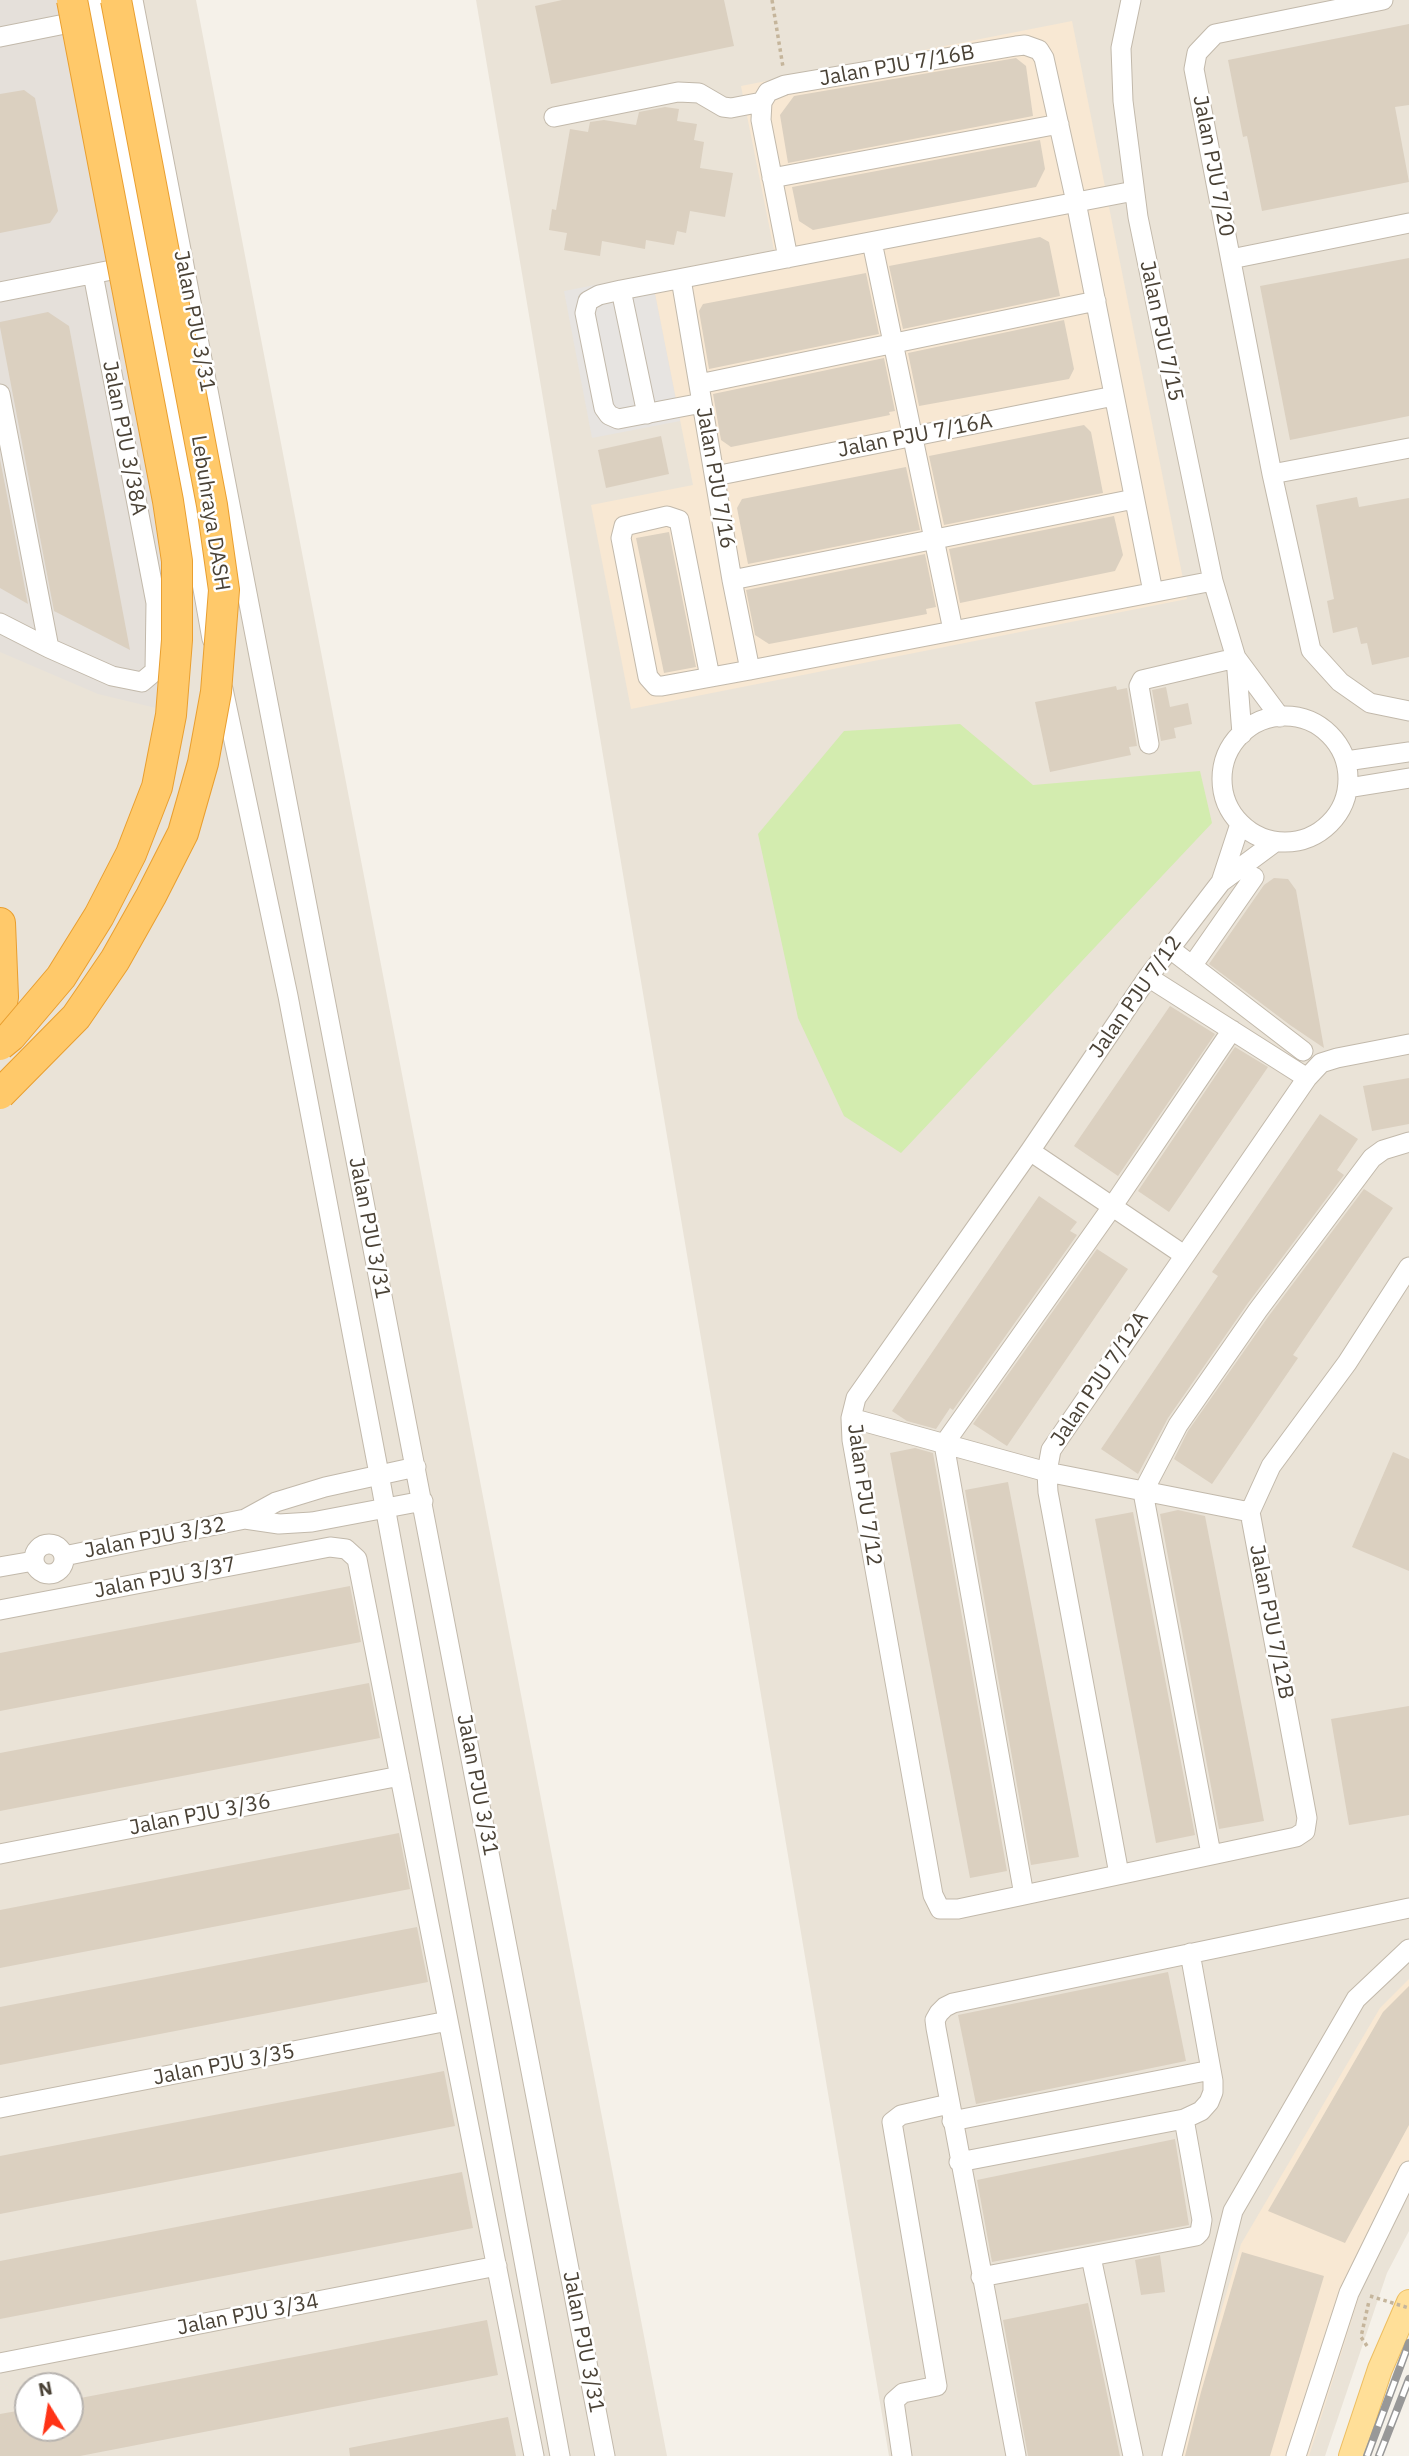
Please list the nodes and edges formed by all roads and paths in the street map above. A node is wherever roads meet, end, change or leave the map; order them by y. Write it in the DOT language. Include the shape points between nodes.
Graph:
graph roads {
  1 [pos="72,0"];
  2 [pos="133,0"];
  3 [pos="772,0"];
  4 [pos="1131,0"];
  5 [pos="1383,0"];
  6 [pos="102,6"];
  7 [pos="0,37"];
  8 [pos="783,67"];
  9 [pos="762,102"];
  10 [pos="554,117"];
  11 [pos="1059,124"];
  12 [pos="772,178"];
  13 [pos="1135,191"];
  14 [pos="1076,202"];
  15 [pos="1409,223"];
  16 [pos="872,242"];
  17 [pos="181,255"];
  18 [pos="789,258"];
  19 [pos="1231,259"];
  20 [pos="145,264"];
  21 [pos="93,274"];
  22 [pos="681,279"];
  23 [pos="621,290"];
  24 [pos="0,292"];
  25 [pos="1096,301"];
  26 [pos="893,343"];
  27 [pos="0,394"];
  28 [pos="701,394"];
  29 [pos="1114,396"];
  30 [pos="647,414"];
  31 [pos="913,437"];
  32 [pos="1409,448"];
  33 [pos="1272,474"];
  34 [pos="715,476"];
  35 [pos="1134,499"];
  36 [pos="934,539"];
  37 [pos="732,580"];
  38 [pos="1213,581"];
  39 [pos="1153,592"];
  40 [pos="0,623"];
  41 [pos="953,630"];
  42 [pos="49,648"];
  43 [pos="1236,658"];
  44 [pos="750,670"];
  45 [pos="710,677"];
  46 [pos="1409,711"];
  47 [pos="1280,716"];
  48 [pos="1242,734"];
  49 [pos="1149,744"];
  50 [pos="1409,752"];
  51 [pos="1346,761"];
  52 [pos="1409,778"];
  53 [pos="1348,789"];
  54 [pos="1240,824"];
  55 [pos="1276,842"];
  56 [pos="1254,877"];
  57 [pos="1221,882"];
  58 [pos="0,923"];
  59 [pos="1169,948"];
  60 [pos="1192,966"];
  61 [pos="1148,976"];
  62 [pos="0,1014"];
  63 [pos="1232,1030"];
  64 [pos="1409,1044"];
  65 [pos="0,1045"];
  66 [pos="1303,1051"];
  67 [pos="1307,1078"];
  68 [pos="0,1094"];
  69 [pos="1409,1142"];
  70 [pos="1030,1151"];
  71 [pos="1112,1207"];
  72 [pos="1184,1255"];
  73 [pos="1409,1267"];
  74 [pos="851,1418"];
  75 [pos="944,1444"];
  76 [pos="416,1467"];
  77 [pos="1047,1472"];
  78 [pos="379,1474"];
  79 [pos="1143,1492"];
  80 [pos="423,1501"];
  81 [pos="385,1510"];
  82 [pos="1250,1512"];
  83 [pos="245,1520"];
  84 [pos="0,1567"];
  85 [pos="0,1610"];
  86 [pos="400,1776"];
  87 [pos="0,1854"];
  88 [pos="1211,1854"];
  89 [pos="1119,1874"];
  90 [pos="1024,1895"];
  91 [pos="1409,1908"];
  92 [pos="1409,1949"];
  93 [pos="1190,1952"];
  94 [pos="448,2021"];
  95 [pos="1211,2070"];
  96 [pos="0,2108"];
  97 [pos="951,2113"];
  98 [pos="1184,2119"];
  99 [pos="959,2162"];
  100 [pos="1409,2171"];
  101 [pos="1091,2257"];
  102 [pos="497,2266"];
  103 [pos="981,2277"];
  104 [pos="1409,2302"];
  105 [pos="1409,2308"];
  106 [pos="1361,2337"];
  107 [pos="0,2363"];
  108 [pos="534,2456"];
  109 [pos="560,2456"];
  110 [pos="604,2456"];
  111 [pos="902,2456"];
  112 [pos="1016,2456"];
  113 [pos="1133,2456"];
  114 [pos="1172,2456"];
  115 [pos="1296,2456"];
  116 [pos="1351,2456"];
  1 -- 65 [label="highway, Lebuhraya DASH, bridge" via="168,501 177,561 177,640 171,715 157,787 131,854 61,977"];
  2 -- 17 [label="street, Jalan PJU 3/31"];
  3 -- 8 [label="path"];
  4 -- 13 [label="street, Jalan PJU 7/15" via="1121,48"];
  5 -- 19 [label="street, Jalan PJU 7/20" via="1227,30 1215,34 1198,53 1194,69"];
  6 -- 7 [label="street"];
  6 -- 20 [label="street, Jalan PJU 3/31"];
  6 -- 68 [label="highway, Lebuhraya DASH, bridge" via="213,517 224,590 216,692 183,833 151,896 76,1017"];
  9 -- 10 [label="street" via="731,108 699,93 678,92"];
  9 -- 11 [label="street, Jalan PJU 7/16B" via="768,92 779,87 1025,45 1039,50 1044,58"];
  9 -- 12 [label="street"];
  11 -- 12 [label="street"];
  11 -- 14 [label="street, Jalan PJU 7/16B"];
  12 -- 18 [label="street"];
  13 -- 14 [label="street"];
  13 -- 38 [label="street, Jalan PJU 7/15"];
  14 -- 16 [label="street"];
  14 -- 25 [label="street"];
  15 -- 19 [label="street"];
  16 -- 18 [label="street"];
  16 -- 26 [label="street"];
  17 -- 20 [label="street"];
  17 -- 76 [label="street, Jalan PJU 3/31"];
  18 -- 22 [label="street"];
  19 -- 33 [label="street, Jalan PJU 7/20"];
  20 -- 21 [label="street"];
  20 -- 78 [label="street, Jalan PJU 3/31" via="211,635 288,996"];
  21 -- 24 [label="street"];
  21 -- 42 [label="street, Jalan PJU 3/38A" via="156,603 155,671 142,682 112,676"];
  22 -- 23 [label="street"];
  22 -- 28 [label="street, Jalan PJU 7/16"];
  23 -- 30 [label="street"];
  23 -- 30 [label="street" via="588,300 585,313 601,394 608,415 618,419"];
  25 -- 26 [label="street"];
  25 -- 29 [label="street"];
  26 -- 28 [label="street"];
  26 -- 31 [label="street"];
  27 -- 42 [label="street"];
  28 -- 30 [label="street"];
  28 -- 34 [label="street, Jalan PJU 7/16"];
  29 -- 31 [label="street, Jalan PJU 7/16A"];
  29 -- 35 [label="street"];
  31 -- 34 [label="street, Jalan PJU 7/16A"];
  31 -- 36 [label="street"];
  32 -- 33 [label="street"];
  33 -- 46 [label="street, Jalan PJU 7/20" via="1311,650 1340,682 1370,703"];
  34 -- 37 [label="street, Jalan PJU 7/16"];
  35 -- 36 [label="street"];
  35 -- 39 [label="street"];
  36 -- 37 [label="street"];
  36 -- 41 [label="street"];
  37 -- 44 [label="street, Jalan PJU 7/16"];
  38 -- 39 [label="street"];
  38 -- 43 [label="street, Jalan PJU 7/15"];
  39 -- 41 [label="street"];
  40 -- 42 [label="street"];
  41 -- 44 [label="street"];
  43 -- 47 [label="street, Jalan PJU 7/15"];
  43 -- 48 [label="street, Jalan PJU 7/15"];
  43 -- 49 [label="street" via="1142,680 1139,686"];
  44 -- 45 [label="street"];
  45 -- 45 [label="street" via="679,520 667,516 624,526 621,538 651,683 662,686"];
  47 -- 48 [label="street" via="1259,722"];
  47 -- 51 [label="street" via="1321,727"];
  48 -- 54 [label="street" via="1229,750 1222,789"];
  50 -- 51 [label="street"];
  51 -- 53 [label="street"];
  52 -- 53 [label="street"];
  53 -- 55 [label="street" via="1331,823 1295,842"];
  54 -- 55 [label="street" via="1256,836"];
  54 -- 57 [label="street, Jalan PJU 7/12"];
  55 -- 57 [label="street, Jalan PJU 7/12"];
  56 -- 60 [label="street"];
  57 -- 59 [label="street, Jalan PJU 7/12"];
  58 -- 62 [label="highway" via="4,997"];
  59 -- 60 [label="street"];
  59 -- 61 [label="street, Jalan PJU 7/12"];
  60 -- 66 [label="street"];
  61 -- 63 [label="street"];
  61 -- 70 [label="street, Jalan PJU 7/12"];
  63 -- 67 [label="street"];
  63 -- 71 [label="street"];
  64 -- 67 [label="street, Jalan PJU 7/12A" via="1321,1063"];
  67 -- 72 [label="street, Jalan PJU 7/12A"];
  69 -- 79 [label="street" via="1372,1158 1178,1425"];
  70 -- 71 [label="street"];
  70 -- 74 [label="street, Jalan PJU 7/12" via="856,1398"];
  71 -- 72 [label="street"];
  71 -- 75 [label="street"];
  72 -- 77 [label="street, Jalan PJU 7/12A" via="1051,1450"];
  73 -- 82 [label="street" via="1348,1363 1271,1466"];
  74 -- 75 [label="street"];
  74 -- 90 [label="street, Jalan PJU 7/12" via="933,1895 940,1909"];
  75 -- 77 [label="street"];
  75 -- 90 [label="street"];
  76 -- 78 [label="street, Jalan PJU 3/32"];
  76 -- 80 [label="street, Jalan PJU 3/31"];
  77 -- 79 [label="street"];
  77 -- 89 [label="street, Jalan PJU 7/12A"];
  78 -- 81 [label="street, Jalan PJU 3/31"];
  78 -- 83 [label="street, Jalan PJU 3/32" via="276,1502"];
  79 -- 82 [label="street"];
  79 -- 88 [label="street"];
  80 -- 81 [label="street, Jalan PJU 3/32"];
  80 -- 110 [label="street, Jalan PJU 3/31"];
  81 -- 83 [label="street, Jalan PJU 3/32" via="312,1522"];
  81 -- 109 [label="street, Jalan PJU 3/31"];
  82 -- 88 [label="street, Jalan PJU 7/12B" via="1307,1818 1305,1831 1296,1837"];
  83 -- 84 [label="street, Jalan PJU 3/32" via="64,1556 59,1547 49,1543 36,1551 34,1561"];
  85 -- 86 [label="street, Jalan PJU 3/37" via="330,1546 346,1549 357,1559"];
  86 -- 87 [label="street, Jalan PJU 3/36"];
  86 -- 94 [label="street"];
  88 -- 89 [label="street, Jalan PJU 7/12B"];
  89 -- 90 [label="street, Jalan PJU 7/12"];
  91 -- 93 [label="street"];
  92 -- 114 [label="street" via="1356,1998 1233,2211"];
  93 -- 95 [label="street"];
  93 -- 97 [label="street" via="945,2007 935,2020"];
  94 -- 96 [label="street, Jalan PJU 3/35"];
  94 -- 102 [label="street"];
  95 -- 97 [label="street"];
  95 -- 98 [label="street" via="1209,2102"];
  97 -- 99 [label="street"];
  97 -- 111 [label="street" via="901,2115 892,2122 937,2386 903,2393 894,2401"];
  98 -- 99 [label="street"];
  98 -- 101 [label="street" via="1202,2220 1200,2232 1190,2238"];
  99 -- 103 [label="street"];
  100 -- 115 [label="street" via="1349,2293"];
  101 -- 103 [label="street"];
  101 -- 113 [label="street"];
  102 -- 107 [label="street, Jalan PJU 3/34"];
  102 -- 108 [label="street"];
  103 -- 112 [label="street"];
  104 -- 116 [label="main road" via="1380,2369"];
  105 -- 106 [label="path, bridge" via="1370,2296"];
}
